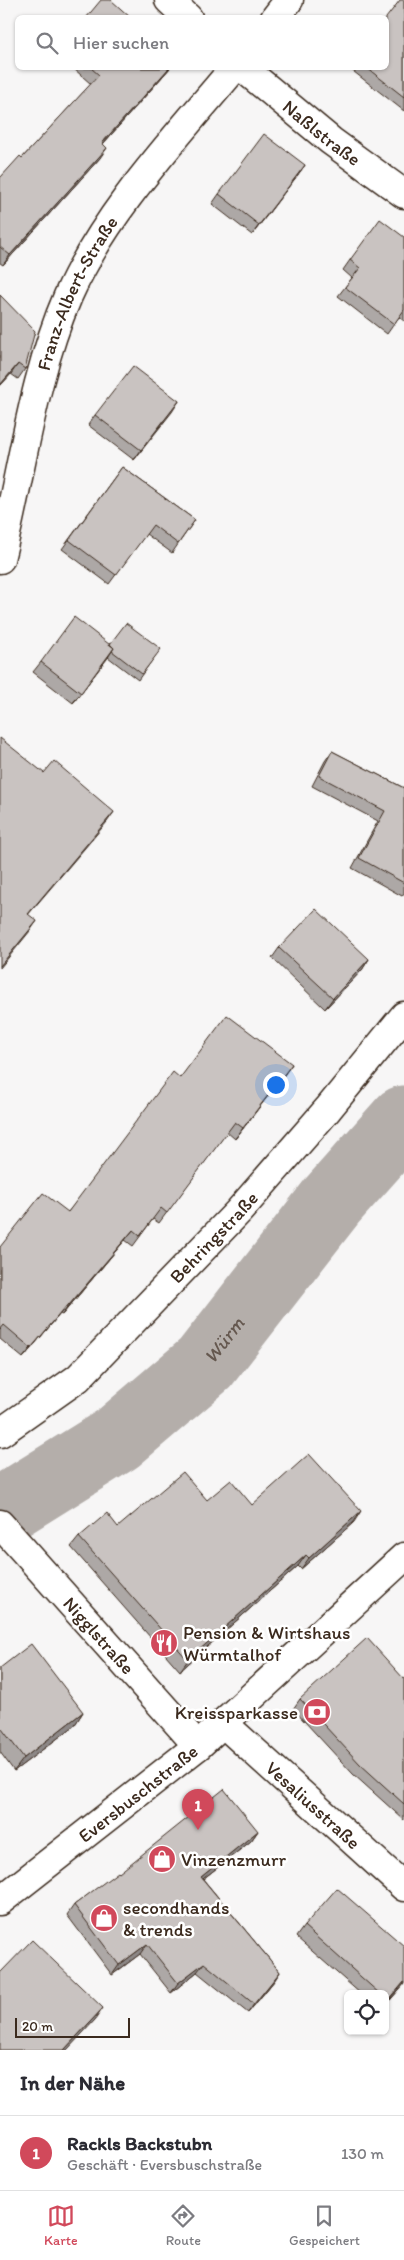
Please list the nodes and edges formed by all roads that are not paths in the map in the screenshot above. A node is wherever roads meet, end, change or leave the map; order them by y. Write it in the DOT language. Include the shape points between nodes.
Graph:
graph roads {
  1 [pos="169,0"];
  2 [pos="289,0"];
  3 [pos="185,15"];
  4 [pos="277,15"];
  5 [pos="232,70"];
  6 [pos="246,70"];
  7 [pos="404,194"];
  8 [pos="4,530"];
  9 [pos="0,559"];
  10 [pos="404,1016"];
  11 [pos="0,1433"];
  12 [pos="0,1524"];
  13 [pos="404,1557"];
  14 [pos="223,1723"];
  15 [pos="198,1746"];
  16 [pos="404,1887"];
  17 [pos="0,1901"];
  1 -- 3 [label="street"];
  2 -- 4 [label="street"];
  5 -- 8 [label="street, Franz-Albert-Straße" via="114,218 88,258 69,296 52,338"];
  6 -- 7 [label="street, Naßlstraße" via="331,141"];
  8 -- 9 [label="street, Franz-Albert-Straße"];
  10 -- 11 [label="street, Behringstraße" via="239,1211 85,1371"];
  12 -- 15 [label="street, Nigglstraße"];
  13 -- 14 [label="street, Eversbuschstraße"];
  14 -- 15 [label="street, Eversbuschstraße"];
  14 -- 16 [label="street, Vesaliusstraße"];
  15 -- 17 [label="street, Eversbuschstraße"];
}
